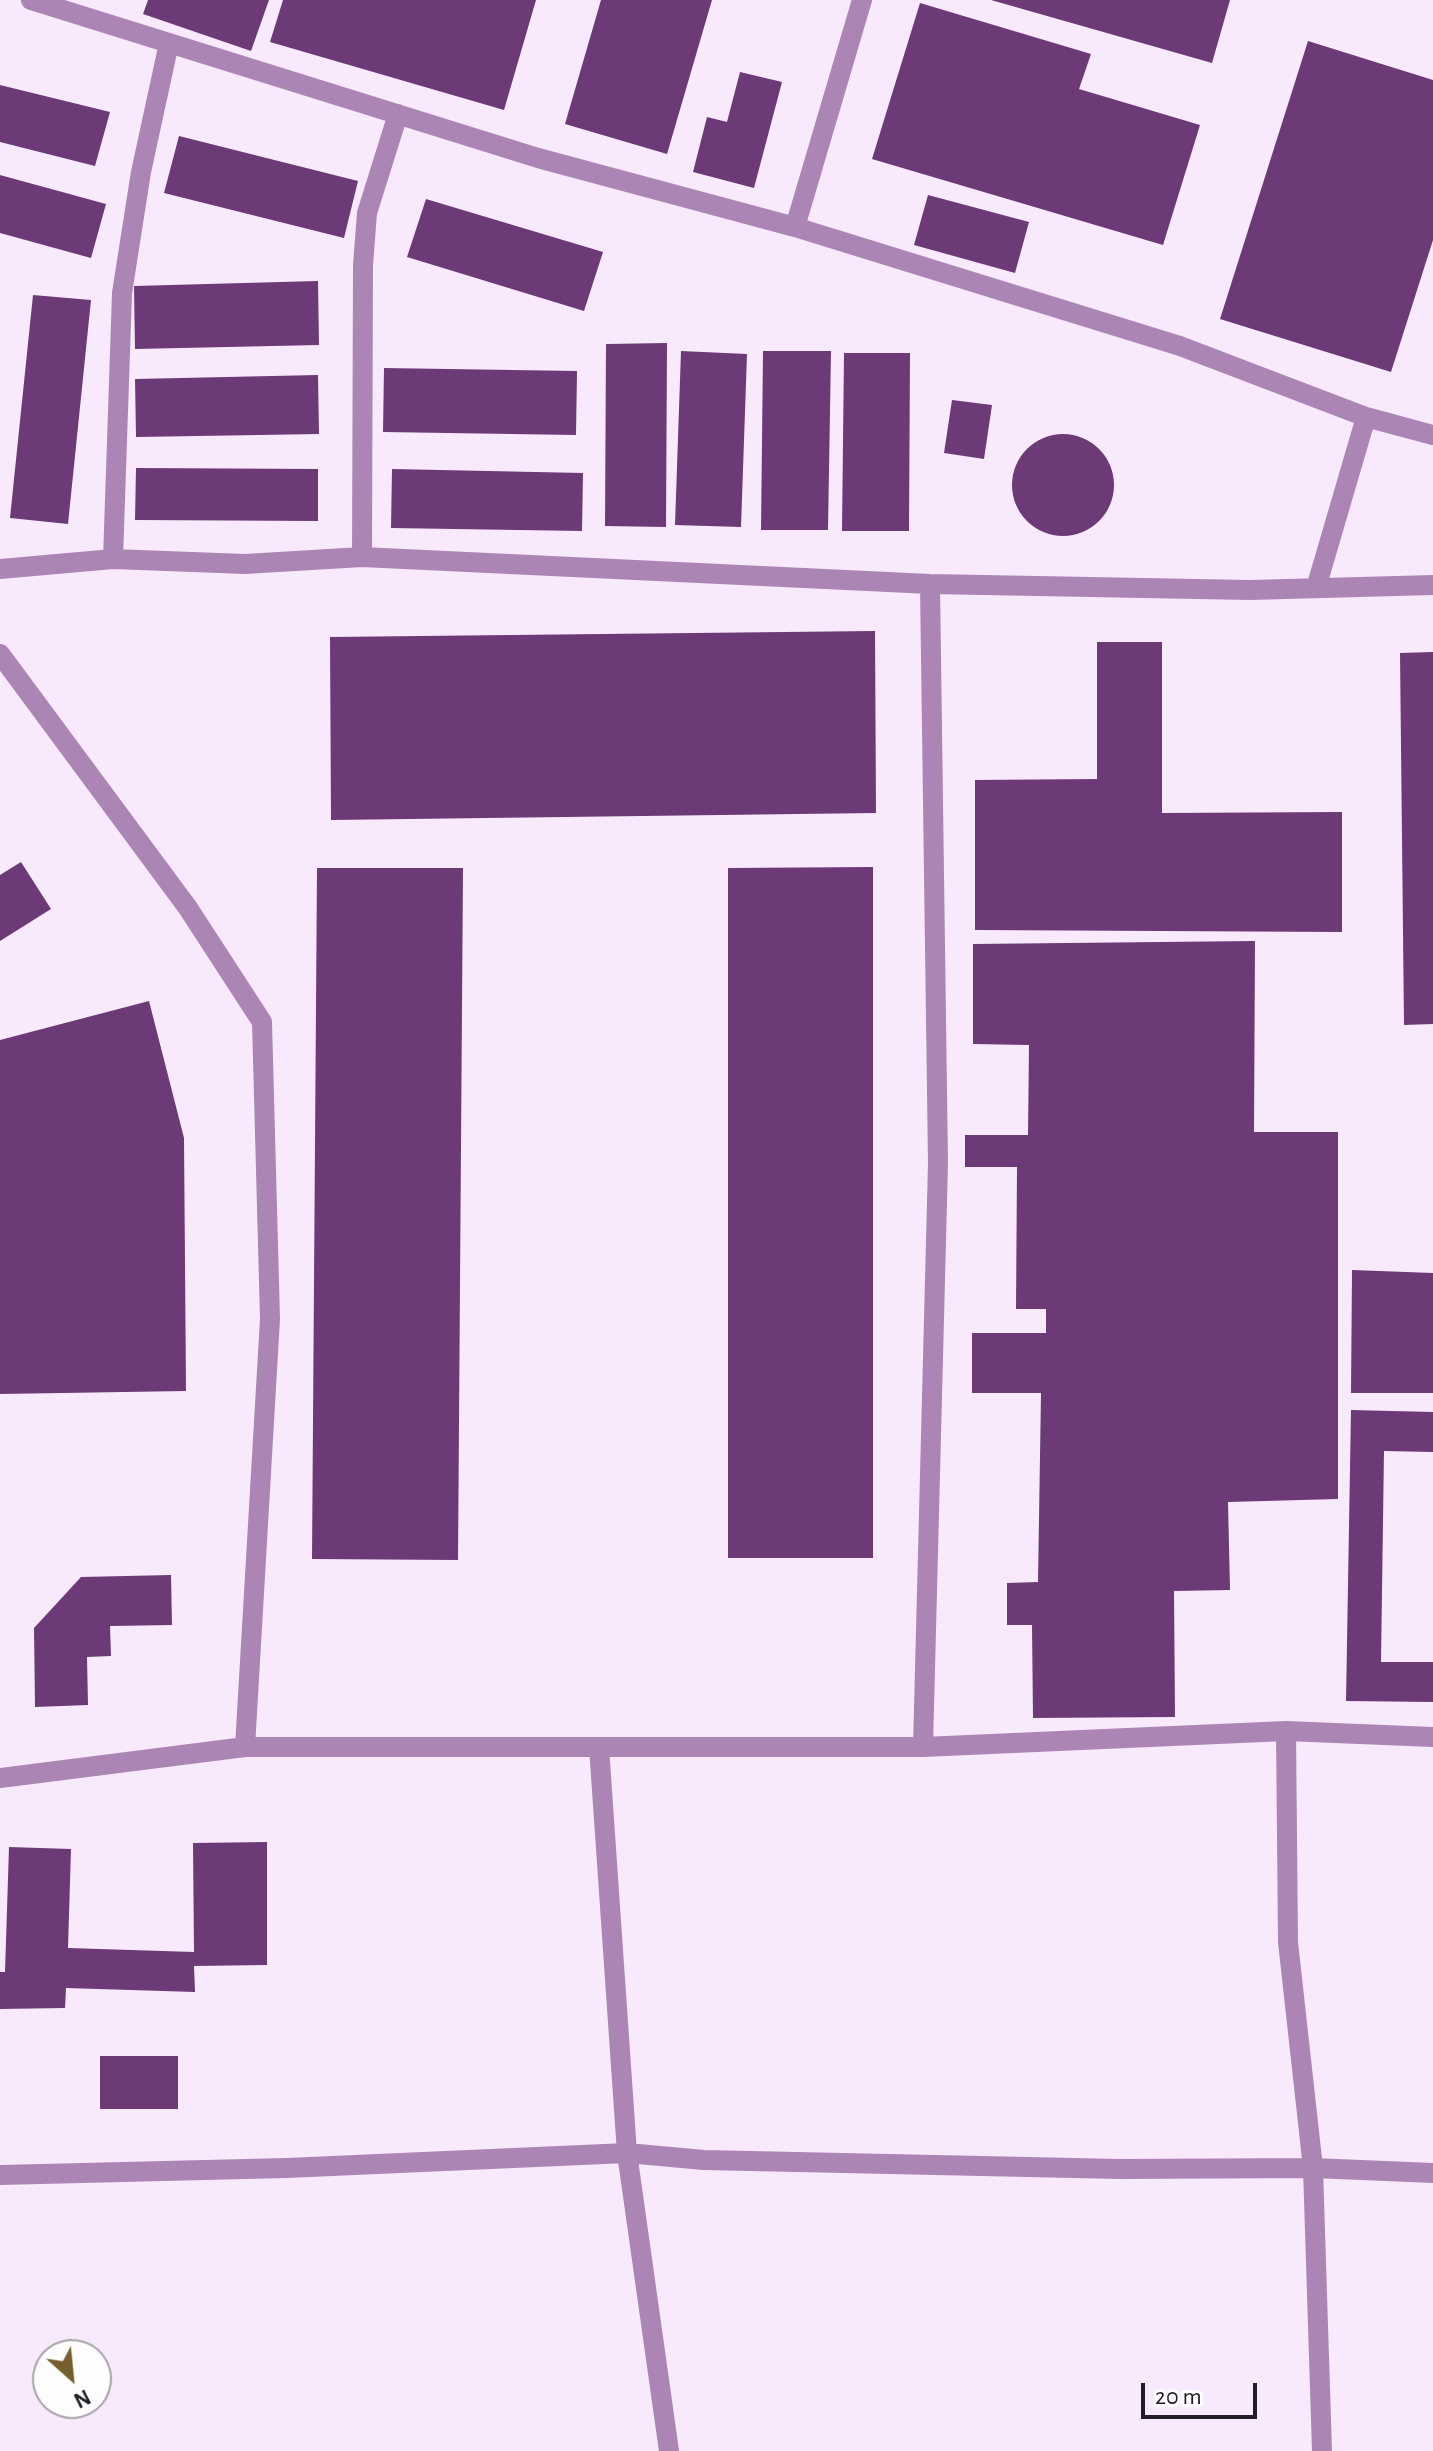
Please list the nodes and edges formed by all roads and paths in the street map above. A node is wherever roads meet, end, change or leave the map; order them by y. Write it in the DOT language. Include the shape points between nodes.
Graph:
graph roads {
  1 [pos="31,0"];
  2 [pos="862,0"];
  3 [pos="92,9"];
  4 [pos="169,43"];
  5 [pos="398,114"];
  6 [pos="795,227"];
  7 [pos="1366,417"];
  8 [pos="1433,435"];
  9 [pos="362,557"];
  10 [pos="113,559"];
  11 [pos="0,569"];
  12 [pos="930,584"];
  13 [pos="1433,585"];
  14 [pos="1316,588"];
  15 [pos="0,654"];
  16 [pos="1286,1731"];
  17 [pos="1433,1737"];
  18 [pos="245,1747"];
  19 [pos="599,1747"];
  20 [pos="923,1747"];
  21 [pos="0,1778"];
  22 [pos="627,2153"];
  23 [pos="1313,2168"];
  24 [pos="1433,2173"];
  25 [pos="0,2175"];
  26 [pos="669,2451"];
  27 [pos="1322,2451"];
  1 -- 3 [label="street"];
  2 -- 6 [label="street"];
  3 -- 4 [label="street"];
  4 -- 5 [label="street"];
  4 -- 10 [label="street" via="122,293"];
  5 -- 6 [label="street"];
  5 -- 9 [label="street" via="367,213"];
  6 -- 7 [label="street" via="1180,346"];
  7 -- 8 [label="street"];
  7 -- 14 [label="street"];
  9 -- 10 [label="street" via="245,564"];
  9 -- 12 [label="street"];
  10 -- 11 [label="street"];
  12 -- 14 [label="street"];
  12 -- 20 [label="street" via="938,1163"];
  13 -- 14 [label="street"];
  15 -- 18 [label="street" via="188,908 262,1022 270,1319"];
  16 -- 17 [label="street"];
  16 -- 20 [label="street"];
  16 -- 23 [label="street" via="1288,1942"];
  18 -- 19 [label="street"];
  18 -- 21 [label="street"];
  19 -- 20 [label="street"];
  19 -- 22 [label="street"];
  22 -- 23 [label="street" via="916,2165"];
  22 -- 25 [label="street"];
  22 -- 26 [label="street"];
  23 -- 24 [label="street"];
  23 -- 27 [label="street"];
}
